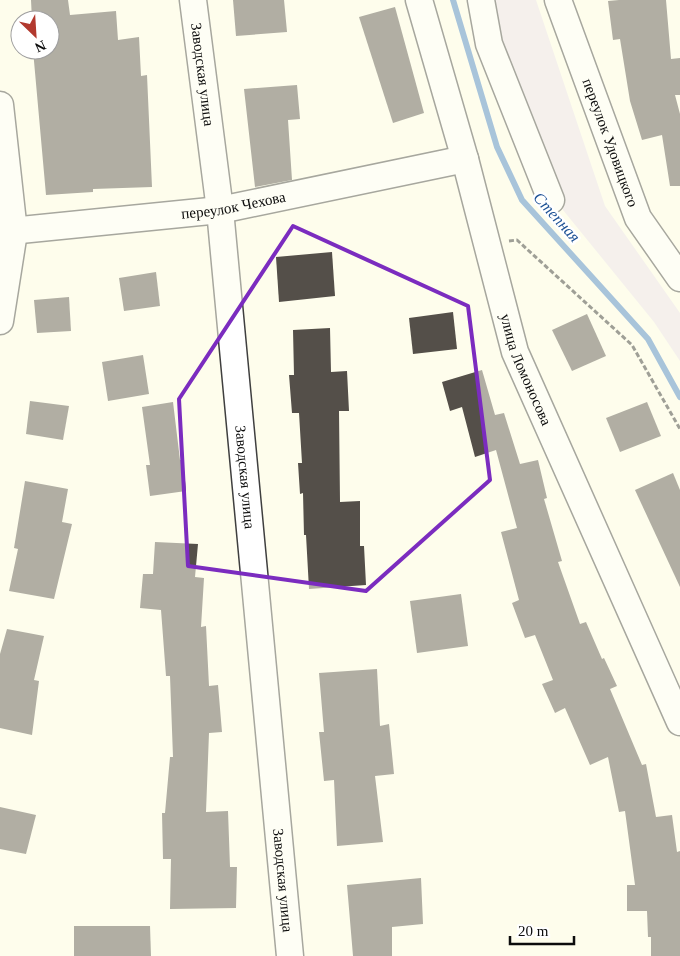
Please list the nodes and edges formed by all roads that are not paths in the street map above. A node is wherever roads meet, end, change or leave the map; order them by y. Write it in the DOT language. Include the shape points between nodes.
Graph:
graph roads {
  1 [pos="193,0"];
  2 [pos="419,0"];
  3 [pos="481,0"];
  4 [pos="558,0"];
  5 [pos="0,105"];
  6 [pos="465,159"];
  7 [pos="551,200"];
  8 [pos="220,210"];
  9 [pos="7,232"];
  10 [pos="680,278"];
  11 [pos="0,321"];
  12 [pos="680,722"];
  13 [pos="290,956"];
  1 -- 8 [label="street, Заводская улица"];
  2 -- 6 [label="street, улица Ломоносова"];
  3 -- 7 [label="street" via="489,44"];
  4 -- 10 [label="street, переулок Удовицкого" via="638,218"];
  5 -- 9 [label="street"];
  6 -- 8 [label="street, переулок Чехова"];
  6 -- 12 [label="street, улица Ломоносова" via="515,352"];
  8 -- 9 [label="street, переулок Чехова"];
  8 -- 13 [label="street, Заводская улица"];
  9 -- 11 [label="street"];
}
